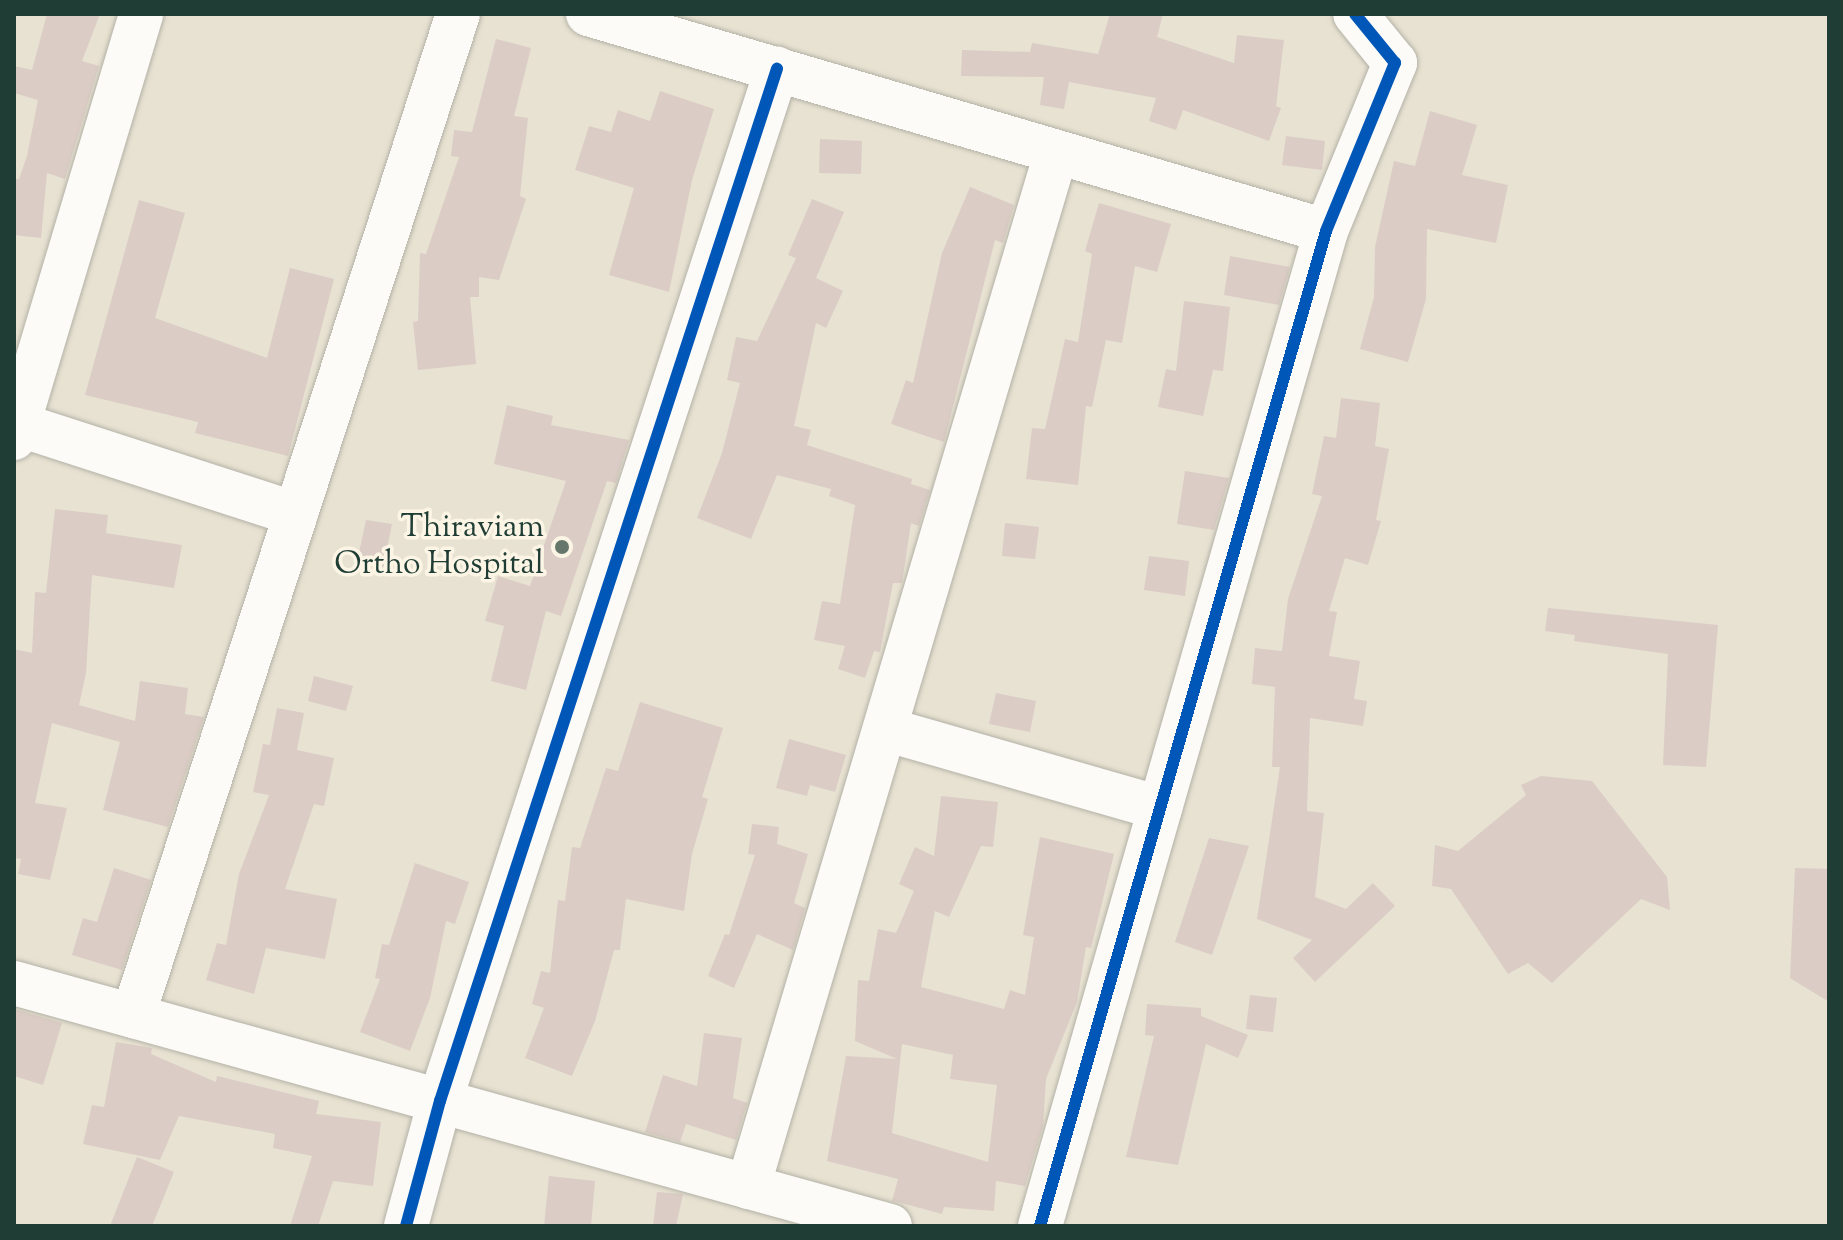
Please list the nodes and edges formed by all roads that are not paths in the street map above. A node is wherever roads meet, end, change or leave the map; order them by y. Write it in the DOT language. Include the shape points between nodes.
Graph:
graph roads {
  1 [pos="141,14"];
  2 [pos="458,14"];
  3 [pos="588,14"];
  4 [pos="1355,14"];
  5 [pos="777,69"];
  6 [pos="1056,153"];
  7 [pos="1326,231"];
  8 [pos="15,428"];
  9 [pos="296,514"];
  10 [pos="888,730"];
  11 [pos="1160,808"];
  12 [pos="14,983"];
  13 [pos="133,1016"];
  14 [pos="440,1101"];
  15 [pos="748,1187"];
  16 [pos="406,1226"];
  17 [pos="890,1226"];
  18 [pos="1040,1226"];
  1 -- 8 [label="street"];
  2 -- 9 [label="street"];
  3 -- 5 [label="street"];
  4 -- 7 [label="street" via="1395,63"];
  5 -- 6 [label="street"];
  5 -- 14 [label="street"];
  6 -- 7 [label="street"];
  6 -- 10 [label="street"];
  7 -- 11 [label="street"];
  8 -- 9 [label="street"];
  9 -- 13 [label="street"];
  10 -- 11 [label="street"];
  10 -- 15 [label="street"];
  11 -- 18 [label="street"];
  12 -- 13 [label="street"];
  13 -- 14 [label="street"];
  14 -- 15 [label="street"];
  14 -- 16 [label="street"];
  15 -- 17 [label="street"];
}
